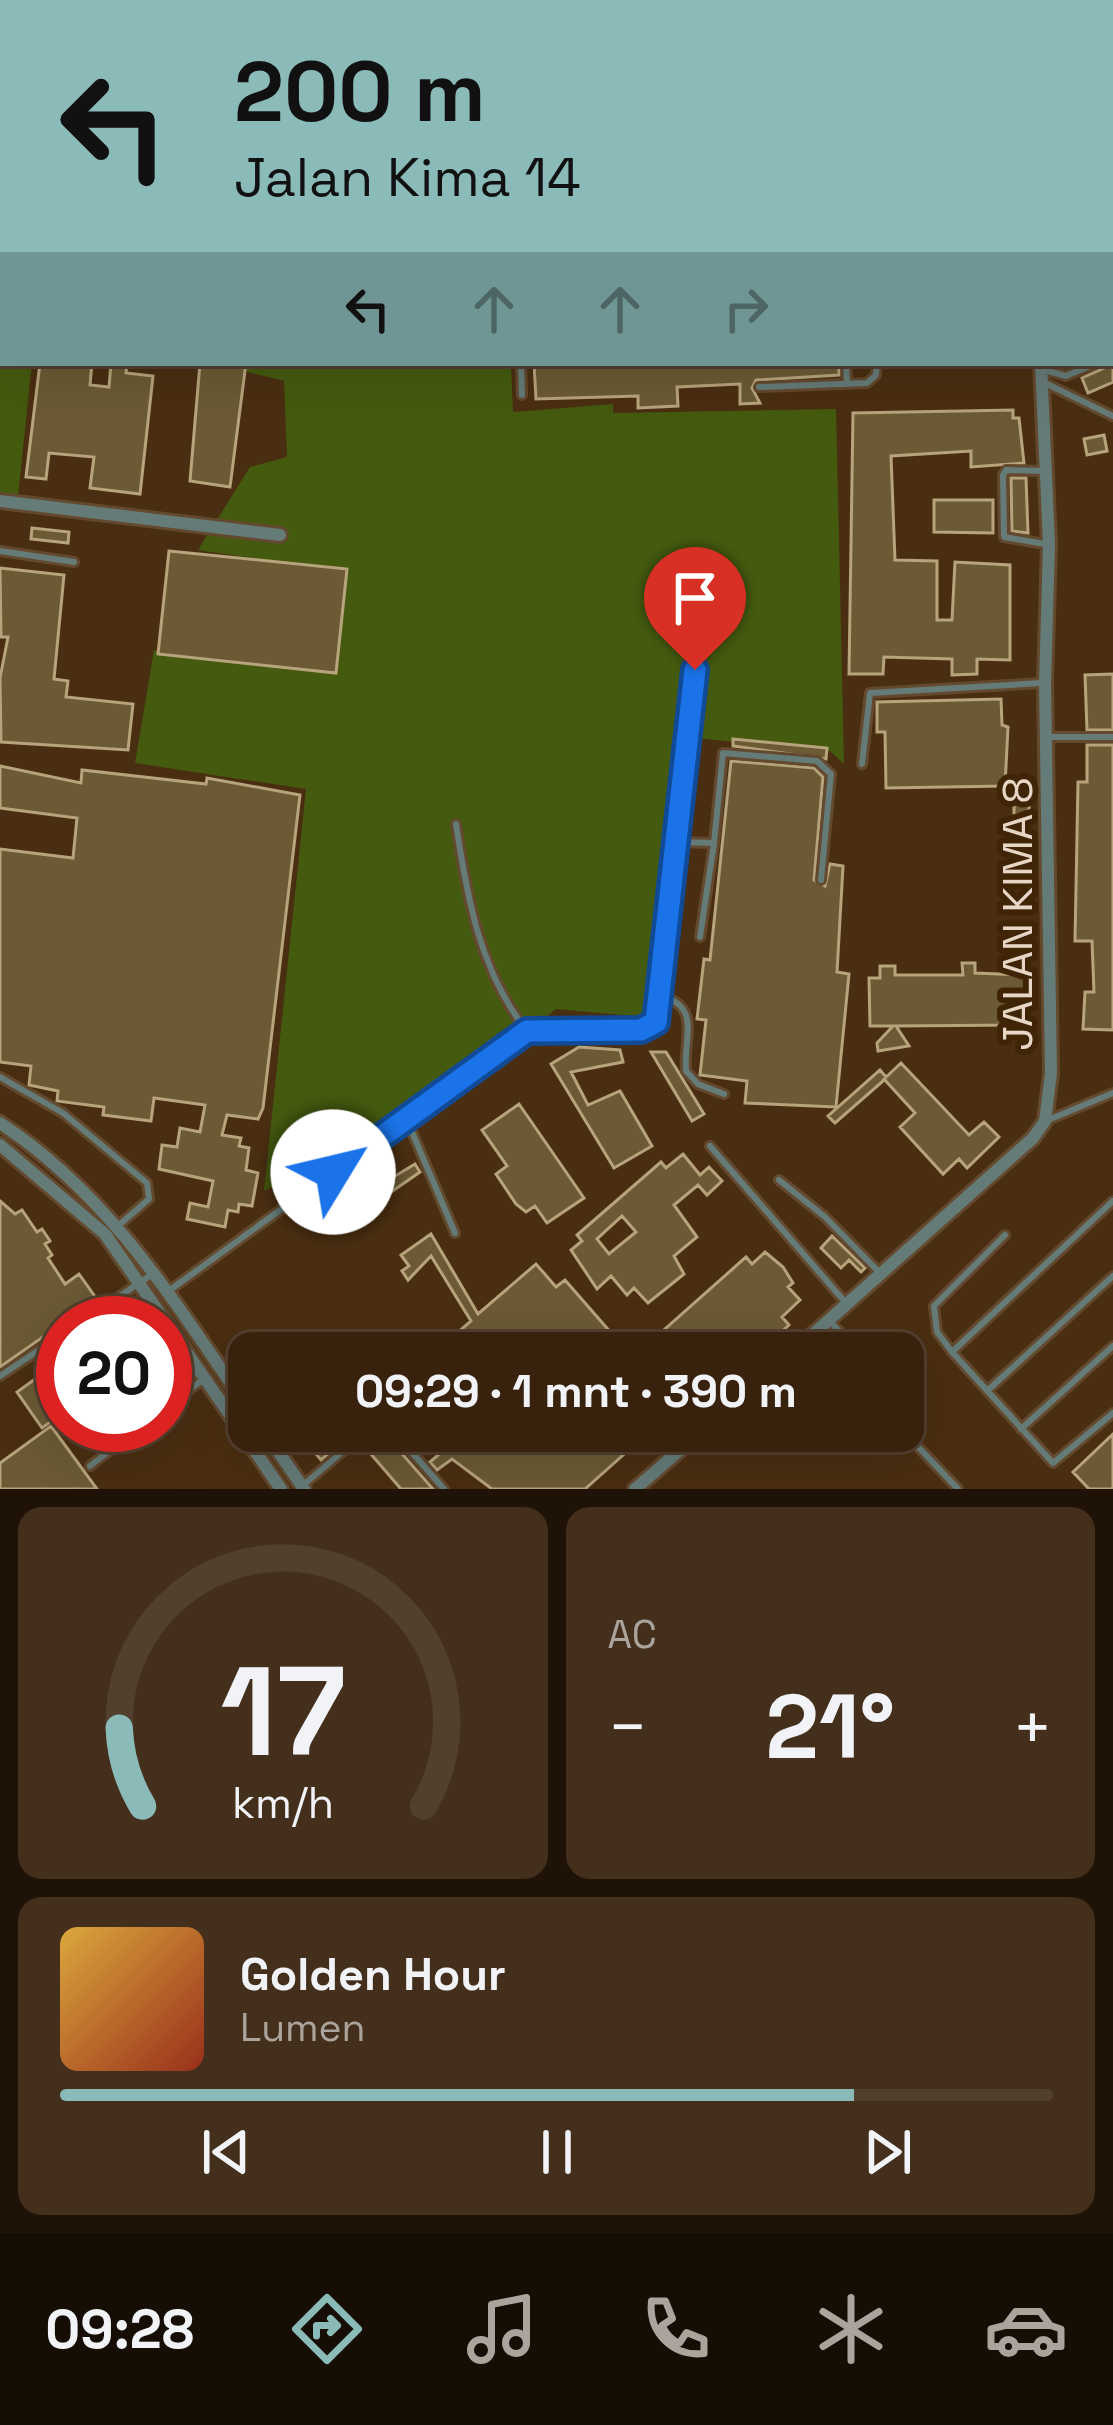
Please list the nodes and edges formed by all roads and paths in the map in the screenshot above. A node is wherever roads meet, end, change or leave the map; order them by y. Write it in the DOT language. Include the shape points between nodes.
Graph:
graph roads {
  1 [pos="521,366"];
  2 [pos="846,366"];
  3 [pos="878,366"];
  4 [pos="1090,366"];
  5 [pos="1043,372"];
  6 [pos="847,382"];
  7 [pos="759,388"];
  8 [pos="522,395"];
  9 [pos="1113,416"];
  10 [pos="1048,471"];
  11 [pos="0,501"];
  12 [pos="280,535"];
  13 [pos="1049,544"];
  14 [pos="0,551"];
  15 [pos="74,562"];
  16 [pos="705,584"];
  17 [pos="1045,683"];
  18 [pos="1050,737"];
  19 [pos="1113,737"];
  20 [pos="862,764"];
  21 [pos="456,824"];
  22 [pos="676,842"];
  23 [pos="714,843"];
  24 [pos="821,880"];
  25 [pos="700,937"];
  26 [pos="661,995"];
  27 [pos="527,1031"];
  28 [pos="0,1077"];
  29 [pos="1113,1093"];
  30 [pos="724,1094"];
  31 [pos="406,1118"];
  32 [pos="1045,1121"];
  33 [pos="0,1123"];
  34 [pos="0,1144"];
  35 [pos="710,1146"];
  36 [pos="779,1180"];
  37 [pos="1113,1201"];
  38 [pos="119,1226"];
  39 [pos="455,1233"];
  40 [pos="1005,1235"];
  41 [pos="154,1273"];
  42 [pos="881,1275"];
  43 [pos="1113,1276"];
  44 [pos="141,1282"];
  45 [pos="167,1292"];
  46 [pos="120,1296"];
  47 [pos="848,1304"];
  48 [pos="829,1320"];
  49 [pos="815,1332"];
  50 [pos="840,1332"];
  51 [pos="1113,1346"];
  52 [pos="36,1352"];
  53 [pos="952,1352"];
  54 [pos="0,1376"];
  55 [pos="206,1377"];
  56 [pos="228,1380"];
  57 [pos="192,1388"];
  58 [pos="987,1391"];
  59 [pos="1113,1414"];
  60 [pos="1021,1430"];
  61 [pos="108,1452"];
  62 [pos="278,1452"];
  63 [pos="343,1452"];
  64 [pos="411,1452"];
  65 [pos="678,1452"];
  66 [pos="923,1452"];
  67 [pos="90,1466"];
  68 [pos="302,1488"];
  69 [pos="281,1489"];
  70 [pos="444,1489"];
  71 [pos="635,1489"];
  72 [pos="958,1489"];
  1 -- 8 [label="lane"];
  2 -- 6 [label="lane"];
  3 -- 6 [label="lane" via="867,383"];
  4 -- 5 [label="lane" via="1066,376"];
  5 -- 9 [label="lane"];
  5 -- 10 [label="street, JALAN KIMA 8"];
  6 -- 7 [label="lane"];
  10 -- 13 [label="street, JALAN KIMA 8"];
  10 -- 13 [label="lane" via="1003,475 1004,537"];
  11 -- 12 [label="street"];
  13 -- 17 [label="street, JALAN KIMA 8"];
  14 -- 15 [label="lane"];
  16 -- 22 [label="lane"];
  17 -- 18 [label="street, JALAN KIMA 8"];
  17 -- 20 [label="lane" via="870,693"];
  18 -- 19 [label="lane"];
  18 -- 32 [label="street, JALAN KIMA 8"];
  21 -- 27 [label="lane" via="482,954"];
  22 -- 23 [label="lane"];
  22 -- 26 [label="lane"];
  23 -- 24 [label="lane" via="723,752 817,761 831,774"];
  23 -- 25 [label="lane"];
  26 -- 27 [label="lane" via="650,1029"];
  26 -- 30 [label="lane" via="679,1000 690,1016 686,1071"];
  27 -- 31 [label="lane"];
  28 -- 38 [label="lane" via="63,1113 147,1183 149,1199"];
  29 -- 32 [label="lane"];
  31 -- 39 [label="lane"];
  31 -- 45 [label="lane"];
  32 -- 42 [label="street"];
  33 -- 38 [label="street"];
  34 -- 44 [label="street" via="93,1222"];
  35 -- 47 [label="lane"];
  36 -- 42 [label="lane"];
  37 -- 53 [label="lane"];
  38 -- 41 [label="street"];
  40 -- 53 [label="lane" via="934,1306 937,1332"];
  41 -- 44 [label="lane"];
  41 -- 45 [label="street"];
  42 -- 47 [label="street"];
  43 -- 58 [label="lane"];
  44 -- 46 [label="lane"];
  44 -- 55 [label="street"];
  45 -- 56 [label="street"];
  47 -- 48 [label="street"];
  48 -- 49 [label="street"];
  48 -- 50 [label="lane"];
  51 -- 60 [label="lane"];
  52 -- 54 [label="lane"];
  53 -- 58 [label="lane"];
  55 -- 57 [label="lane"];
  55 -- 69 [label="street"];
  58 -- 60 [label="lane"];
  59 -- 60 [label="lane" via="1055,1463"];
  61 -- 67 [label="lane"];
  62 -- 68 [label="street"];
  63 -- 68 [label="lane"];
  64 -- 70 [label="lane"];
  65 -- 71 [label="street"];
  66 -- 72 [label="lane"];
}
